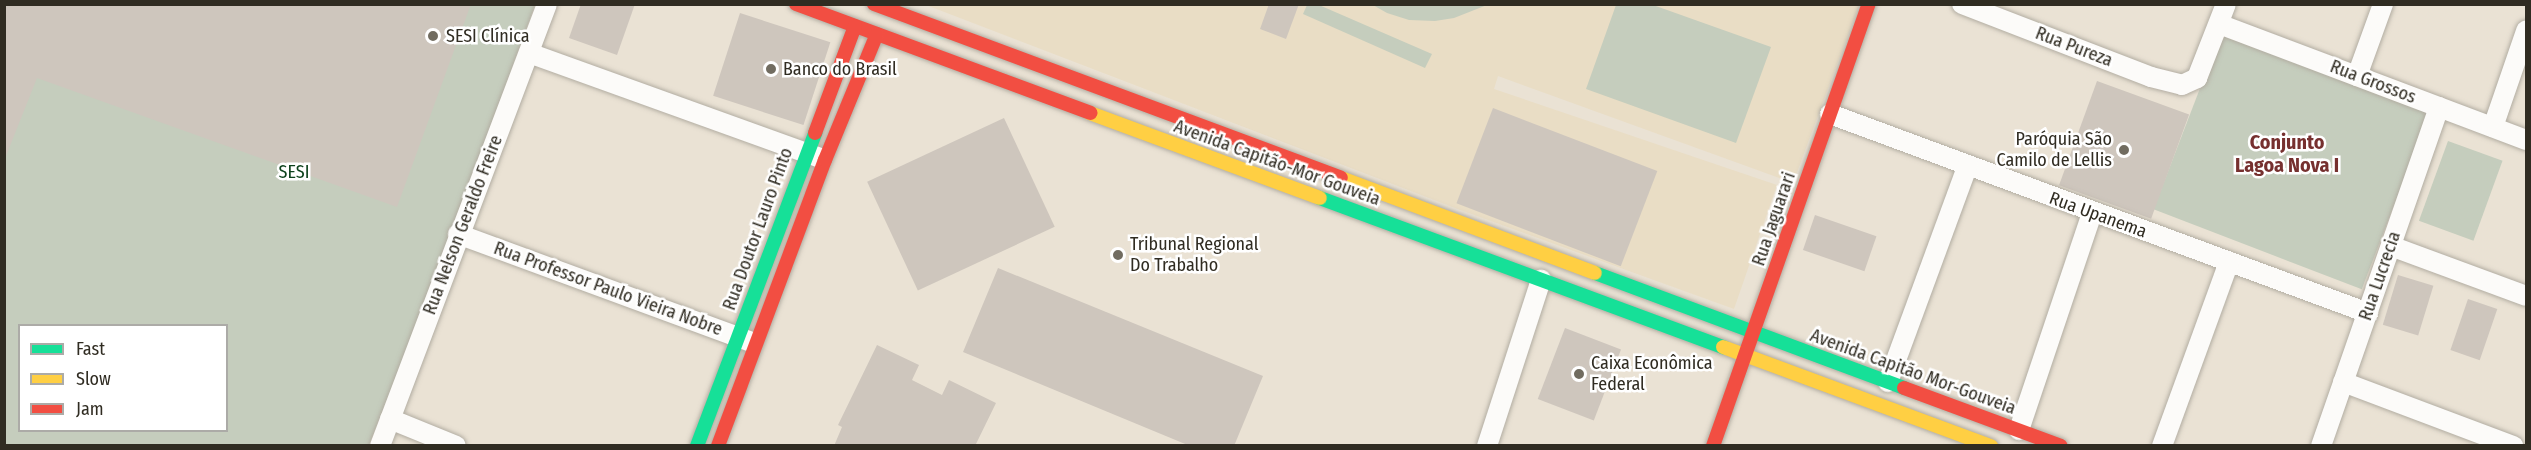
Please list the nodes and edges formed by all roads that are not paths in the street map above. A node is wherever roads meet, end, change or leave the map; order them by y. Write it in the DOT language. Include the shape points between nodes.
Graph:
graph roads {
  1 [pos="547,4"];
  2 [pos="796,4"];
  3 [pos="874,4"];
  4 [pos="1869,4"];
  5 [pos="1962,4"];
  6 [pos="2226,4"];
  7 [pos="2383,4"];
  8 [pos="2219,24"];
  9 [pos="855,26"];
  10 [pos="2526,31"];
  11 [pos="877,34"];
  12 [pos="971,40"];
  13 [pos="529,53"];
  14 [pos="2357,76"];
  15 [pos="999,80"];
  16 [pos="2439,107"];
  17 [pos="1830,114"];
  18 [pos="2493,127"];
  19 [pos="1230,137"];
  20 [pos="2526,140"];
  21 [pos="1184,148"];
  22 [pos="806,152"];
  23 [pos="825,160"];
  24 [pos="1968,165"];
  25 [pos="2092,213"];
  26 [pos="458,234"];
  27 [pos="2391,246"];
  28 [pos="2229,262"];
  29 [pos="1541,280"];
  30 [pos="2526,296"];
  31 [pos="2368,313"];
  32 [pos="1753,333"];
  33 [pos="737,337"];
  34 [pos="757,345"];
  35 [pos="1745,356"];
  36 [pos="1887,382"];
  37 [pos="2343,382"];
  38 [pos="390,419"];
  39 [pos="2019,430"];
  40 [pos="1959,440"];
  41 [pos="380,446"];
  42 [pos="456,446"];
  43 [pos="697,446"];
  44 [pos="718,446"];
  45 [pos="1487,446"];
  46 [pos="1713,446"];
  47 [pos="1991,446"];
  48 [pos="2061,446"];
  49 [pos="2162,446"];
  50 [pos="2321,446"];
  51 [pos="2513,446"];
  1 -- 13 [label="street, Rua Nelson Geraldo Freire"];
  2 -- 9 [label="main road, Avenida Capitão-Mor Gouveia"];
  3 -- 12 [label="main road, Avenida Capitão-Mor Gouveia"];
  4 -- 17 [label="main road, Rua Jaguarari"];
  5 -- 8 [label="street, Rua Pureza" via="2176,84 2187,84 2197,78"];
  6 -- 8 [label="street"];
  7 -- 14 [label="street"];
  8 -- 14 [label="street, Rua Grossos"];
  9 -- 11 [label="main road, Avenida Capitão-Mor Gouveia"];
  9 -- 22 [label="main road, Rua Doutor Lauro Pinto"];
  10 -- 18 [label="street"];
  11 -- 15 [label="main road, Avenida Capitão-Mor Gouveia"];
  11 -- 23 [label="main road"];
  12 -- 15 [label="main road"];
  12 -- 19 [label="main road, Avenida Capitão-Mor Gouveia"];
  13 -- 22 [label="street"];
  13 -- 26 [label="street, Rua Nelson Geraldo Freire"];
  14 -- 16 [label="street, Rua Grossos"];
  15 -- 21 [label="main road, Avenida Capitão-Mor Gouveia"];
  16 -- 18 [label="street, Rua Grossos"];
  16 -- 27 [label="street, Rua Lucrecia"];
  17 -- 24 [label="street, Rua Upanema"];
  17 -- 32 [label="main road, Rua Jaguarari"];
  18 -- 20 [label="street, Rua Grossos"];
  19 -- 21 [label="main road"];
  19 -- 32 [label="main road, Avenida Capitão-Mor Gouveia"];
  21 -- 29 [label="main road, Avenida Capitão-Mor Gouveia"];
  22 -- 23 [label="street"];
  22 -- 33 [label="main road, Rua Doutor Lauro Pinto"];
  23 -- 34 [label="main road"];
  24 -- 25 [label="street, Rua Upanema"];
  24 -- 36 [label="street"];
  25 -- 28 [label="street, Rua Upanema"];
  25 -- 39 [label="street"];
  26 -- 33 [label="street, Rua Professor Paulo Vieira Nobre"];
  26 -- 38 [label="street, Rua Nelson Geraldo Freire"];
  27 -- 30 [label="street"];
  27 -- 31 [label="street, Rua Lucrecia"];
  28 -- 31 [label="street, Rua Upanema"];
  28 -- 49 [label="street"];
  29 -- 35 [label="main road, Avenida Capitão-Mor Gouveia"];
  29 -- 45 [label="street"];
  31 -- 37 [label="street, Rua Lucrecia"];
  32 -- 35 [label="main road, Rua Jaguarari"];
  32 -- 36 [label="main road, Avenida Capitão Mor-Gouveia"];
  33 -- 34 [label="street, Rua Professor Paulo Vieira Nobre"];
  33 -- 43 [label="main road, Rua Doutor Lauro Pinto"];
  34 -- 44 [label="main road"];
  35 -- 40 [label="main road"];
  35 -- 46 [label="main road, Rua Jaguarari"];
  36 -- 39 [label="main road, Avenida Capitão Mor-Gouveia"];
  37 -- 50 [label="street, Rua Lucrecia"];
  37 -- 51 [label="street"];
  38 -- 41 [label="street, Rua Nelson Geraldo Freire"];
  38 -- 42 [label="street"];
  39 -- 48 [label="main road, Avenida Capitão Mor-Gouveia"];
  40 -- 47 [label="main road"];
}
